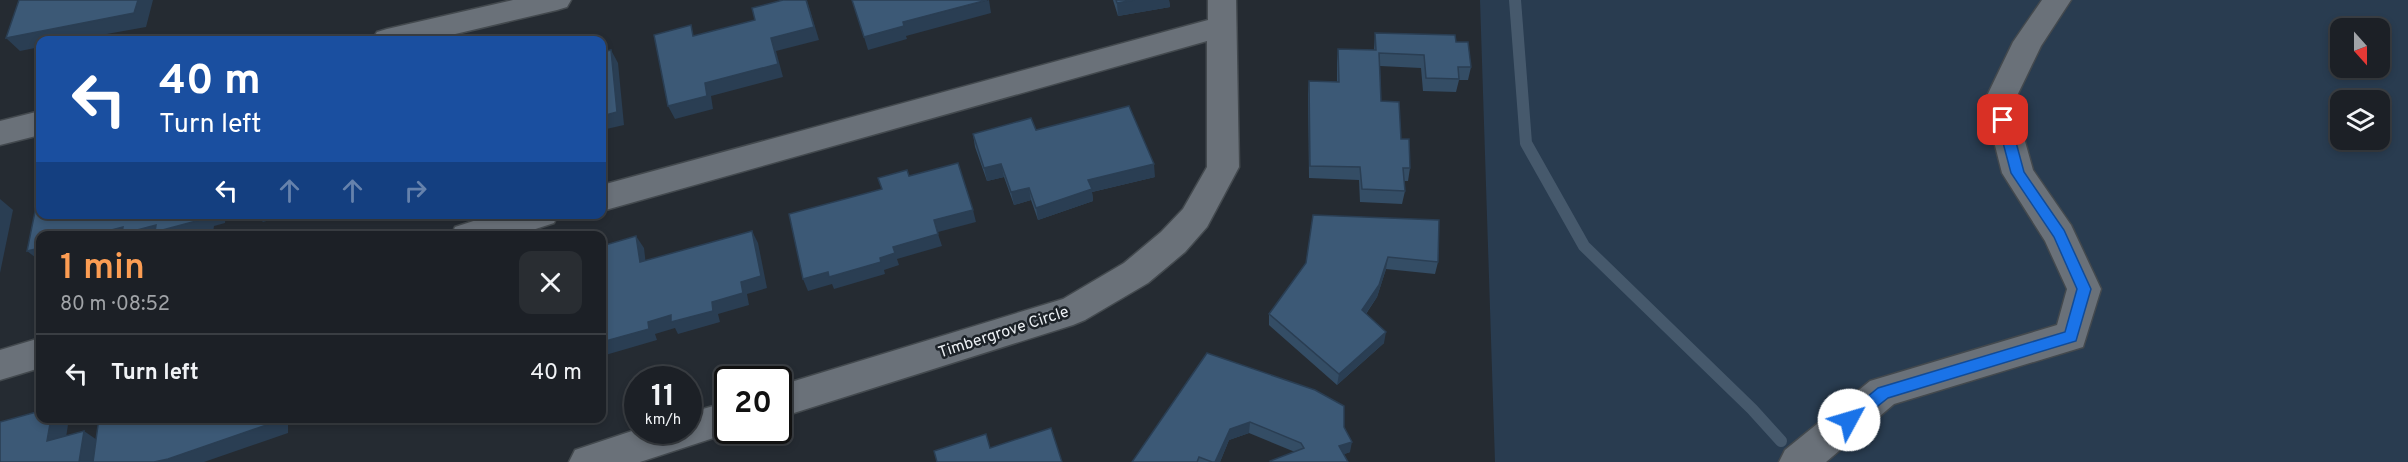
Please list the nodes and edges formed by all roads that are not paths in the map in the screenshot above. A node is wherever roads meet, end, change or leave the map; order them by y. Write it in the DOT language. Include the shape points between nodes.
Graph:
graph roads {
  1 [pos="557,0"];
  2 [pos="2057,0"];
  3 [pos="1222,13"];
  4 [pos="404,36"];
  5 [pos="36,124"];
  6 [pos="0,133"];
  7 [pos="606,197"];
  8 [pos="525,219"];
  9 [pos="483,231"];
  10 [pos="36,354"];
  11 [pos="0,365"];
  12 [pos="792,398"];
  13 [pos="644,444"];
  14 [pos="588,462"];
  15 [pos="1798,462"];
  1 -- 4 [label="street"];
  2 -- 15 [label="street" via="2028,42 1999,102 2018,173 2059,234 2084,289 2071,336 1883,392"];
  3 -- 7 [label="street"];
  3 -- 12 [label="street, Timbergrove Circle" via="1223,167 1195,218 1173,242 1136,273 1073,310"];
  5 -- 6 [label="street"];
  8 -- 9 [label="street"];
  10 -- 11 [label="street"];
  13 -- 14 [label="street"];
}
